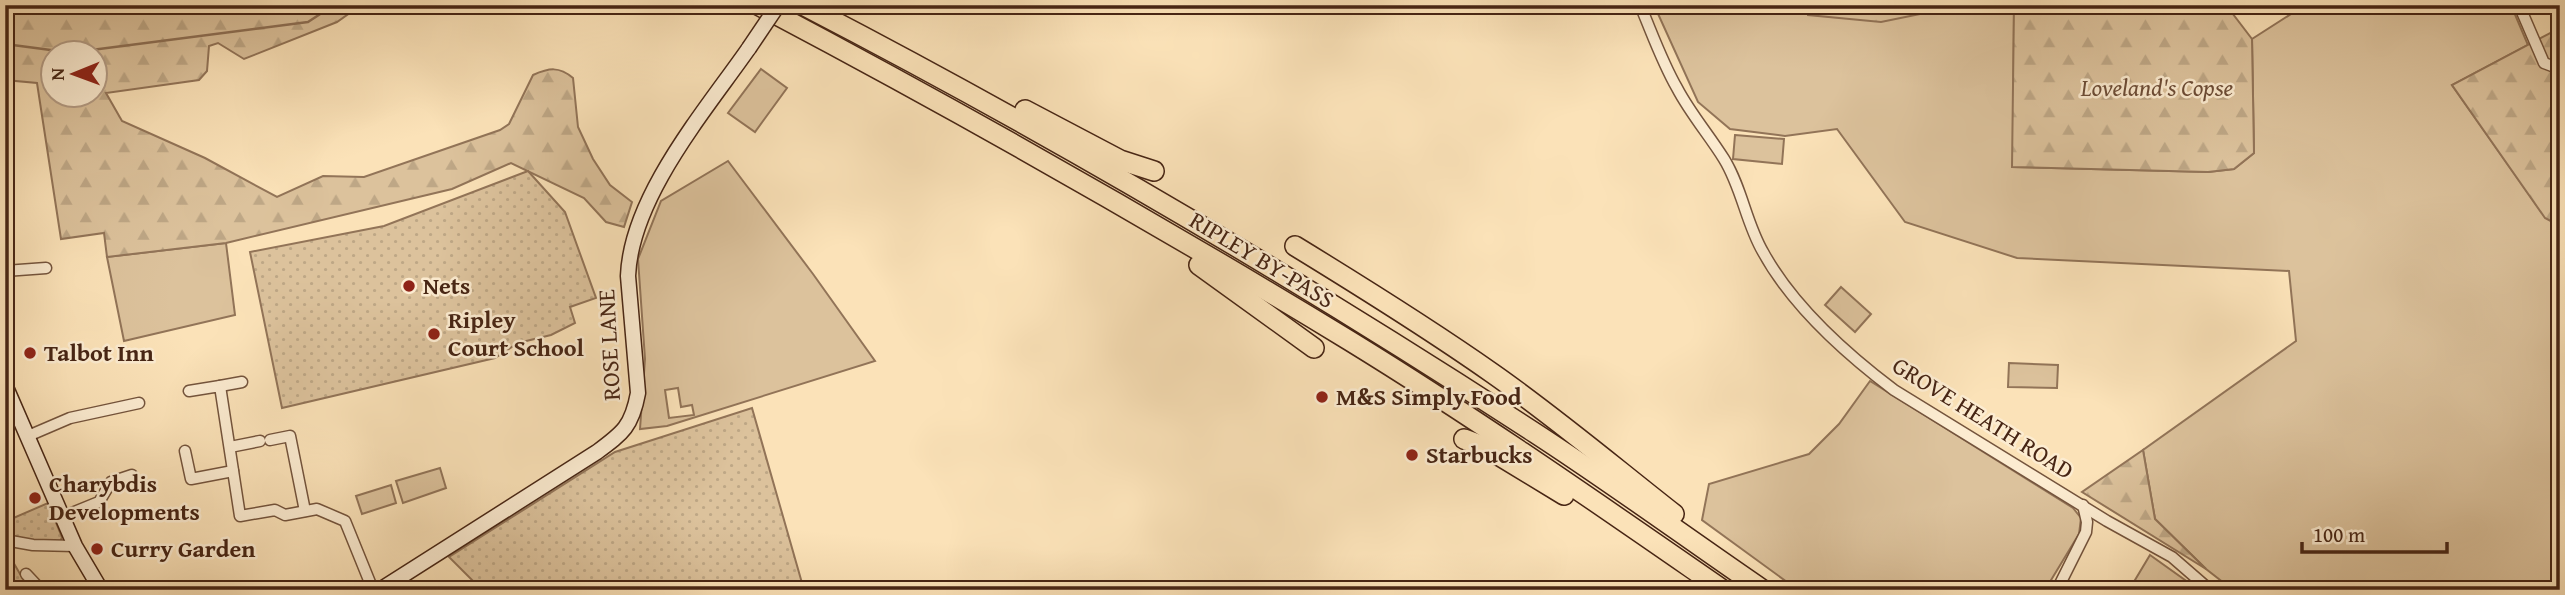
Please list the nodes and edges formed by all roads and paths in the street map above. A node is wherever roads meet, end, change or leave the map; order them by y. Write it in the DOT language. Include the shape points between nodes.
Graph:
graph roads {
  1 [pos="758,5"];
  2 [pos="778,5"];
  3 [pos="803,5"];
  4 [pos="1640,5"];
  5 [pos="2519,5"];
  6 [pos="887,48"];
  7 [pos="2560,69"];
  8 [pos="1019,145"];
  9 [pos="1154,171"];
  10 [pos="1295,246"];
  11 [pos="46,268"];
  12 [pos="5,271"];
  13 [pos="1314,348"];
  14 [pos="242,382"];
  15 [pos="5,385"];
  16 [pos="220,386"];
  17 [pos="189,391"];
  18 [pos="139,403"];
  19 [pos="28,436"];
  20 [pos="1464,439"];
  21 [pos="230,447"];
  22 [pos="186,451"];
  23 [pos="233,471"];
  24 [pos="132,475"];
  25 [pos="2082,505"];
  26 [pos="305,511"];
  27 [pos="62,517"];
  28 [pos="2107,521"];
  29 [pos="5,540"];
  30 [pos="2083,540"];
  31 [pos="75,546"];
  32 [pos="26,574"];
  33 [pos="41,590"];
  34 [pos="101,590"];
  35 [pos="373,590"];
  36 [pos="380,590"];
  37 [pos="1712,590"];
  38 [pos="1723,590"];
  39 [pos="1763,590"];
  40 [pos="1769,590"];
  41 [pos="2057,590"];
  42 [pos="2210,590"];
  1 -- 8 [label="highway, RIPLEY BY-PASS"];
  2 -- 36 [label="street, ROSE LANE, bridge" via="653,190 636,229 628,276 638,393 627,427 597,452"];
  3 -- 6 [label="highway, RIPLEY BY-PASS"];
  4 -- 25 [label="street, GROVE HEATH ROAD" via="1676,88 1725,160 1762,251 1792,294 1894,390"];
  5 -- 7 [label="street" via="2544,64"];
  6 -- 9 [label="highway" via="992,92 1120,160"];
  6 -- 39 [label="highway, RIPLEY BY-PASS" via="1361,322 1538,435"];
  8 -- 13 [label="highway" via="1216,276"];
  8 -- 38 [label="highway, RIPLEY BY-PASS" via="1352,343"];
  10 -- 40 [label="highway" via="1495,375"];
  11 -- 12 [label="street"];
  14 -- 16 [label="street"];
  15 -- 19 [label="street"];
  16 -- 17 [label="street"];
  16 -- 21 [label="street"];
  18 -- 19 [label="street" via="70,418"];
  19 -- 27 [label="street"];
  20 -- 37 [label="highway" via="1518,467"];
  21 -- 23 [label="street"];
  21 -- 26 [label="street" via="290,436"];
  22 -- 23 [label="street" via="191,479"];
  23 -- 26 [label="street" via="240,516"];
  24 -- 27 [label="street" via="111,482 99,502"];
  25 -- 28 [label="street"];
  25 -- 30 [label="street, GROVE HEATH ROAD" via="2087,522"];
  26 -- 35 [label="street" via="317,509 345,521"];
  27 -- 31 [label="street"];
  28 -- 30 [label="street"];
  28 -- 42 [label="street" via="2172,557"];
  29 -- 31 [label="street"];
  30 -- 41 [label="street, GROVE HEATH ROAD"];
  31 -- 34 [label="street"];
  32 -- 33 [label="street"];
}
